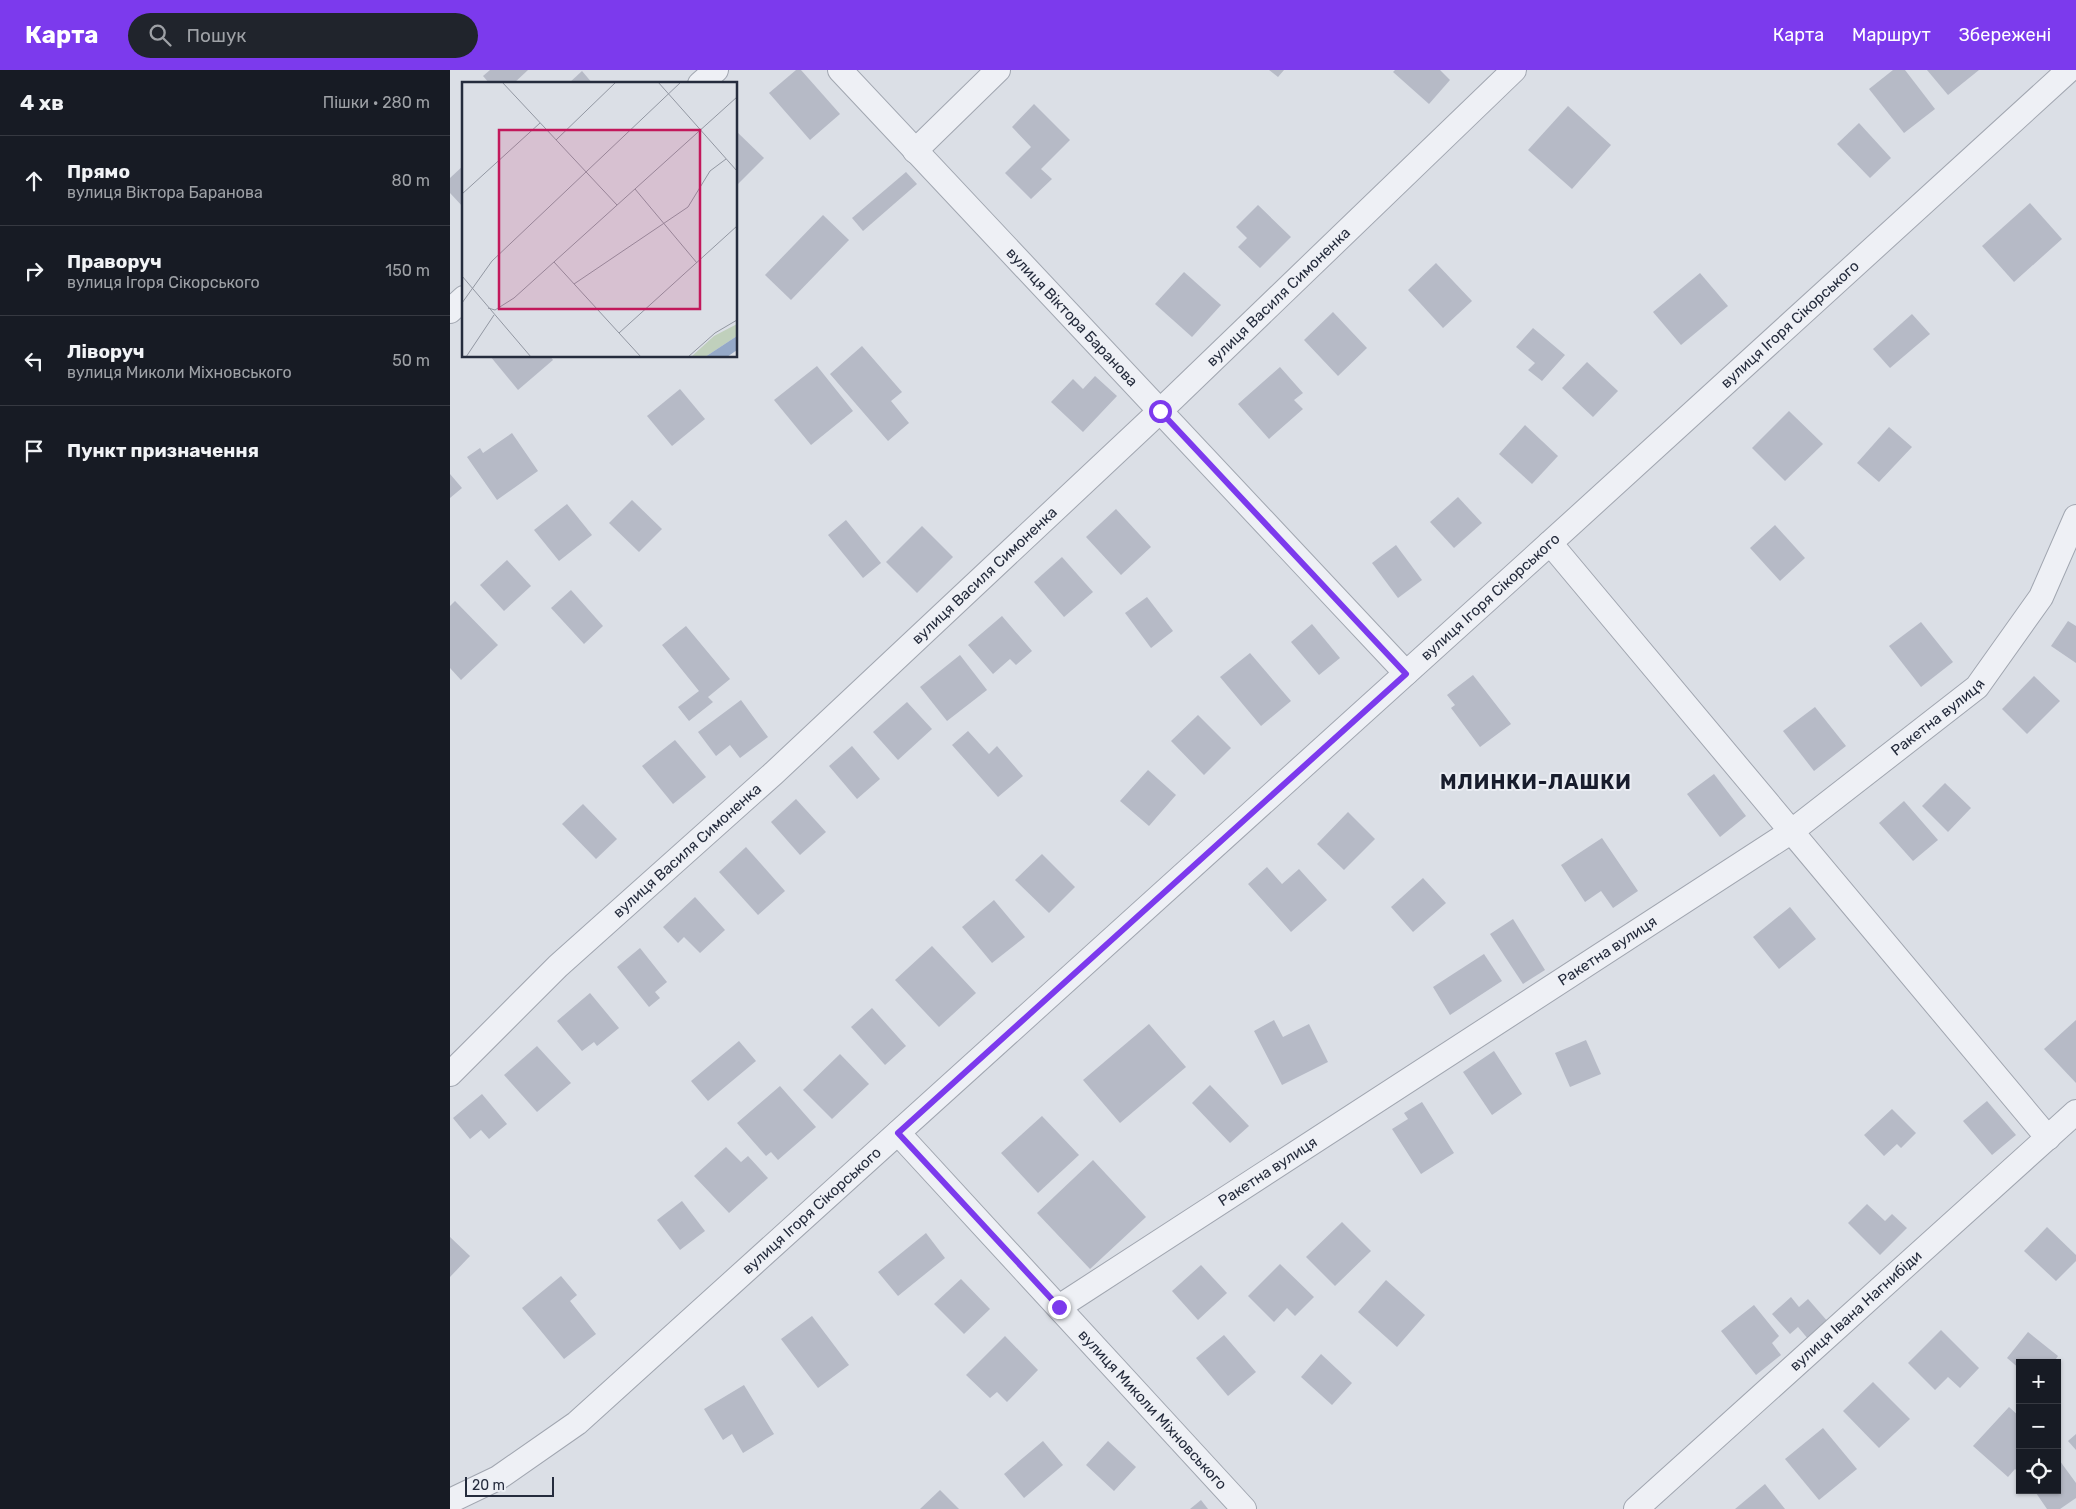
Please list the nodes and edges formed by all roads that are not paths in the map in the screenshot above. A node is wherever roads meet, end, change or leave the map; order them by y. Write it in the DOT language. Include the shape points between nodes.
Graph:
graph roads {
  1 [pos="716,70"];
  2 [pos="840,70"];
  3 [pos="998,70"];
  4 [pos="1514,70"];
  5 [pos="2068,70"];
  6 [pos="702,82"];
  7 [pos="915,151"];
  8 [pos="462,300"];
  9 [pos="450,310"];
  10 [pos="1160,411"];
  11 [pos="2076,516"];
  12 [pos="1550,543"];
  13 [pos="1406,674"];
  14 [pos="1792,831"];
  15 [pos="450,1074"];
  16 [pos="2076,1112"];
  17 [pos="898,1133"];
  18 [pos="2048,1138"];
  19 [pos="1059,1307"];
  20 [pos="450,1501"];
  21 [pos="1244,1509"];
  22 [pos="1636,1509"];
  1 -- 6 [label="street"];
  2 -- 7 [label="street, вулиця Віктора Баранова"];
  3 -- 7 [label="street"];
  4 -- 10 [label="street, вулиця Василя Симоненка"];
  5 -- 12 [label="street, вулиця Ігоря Сікорського"];
  7 -- 10 [label="street, вулиця Віктора Баранова"];
  8 -- 9 [label="street"];
  10 -- 13 [label="street, вулиця Віктора Баранова"];
  10 -- 15 [label="street, вулиця Василя Симоненка" via="774,772 558,966"];
  11 -- 14 [label="street, Ракетна вулиця" via="2041,597 1977,687"];
  12 -- 13 [label="street, вулиця Ігоря Сікорського"];
  12 -- 14 [label="street"];
  13 -- 17 [label="street, вулиця Ігоря Сікорського"];
  14 -- 18 [label="street"];
  14 -- 19 [label="street, Ракетна вулиця"];
  16 -- 18 [label="street, вулиця Івана Нагнибіди"];
  17 -- 19 [label="street, вулиця Миколи Міхновського"];
  17 -- 20 [label="street, вулиця Ігоря Сікорського" via="577,1423 498,1478"];
  18 -- 22 [label="street, вулиця Івана Нагнибіди"];
  19 -- 21 [label="street, вулиця Миколи Міхновського"];
}
